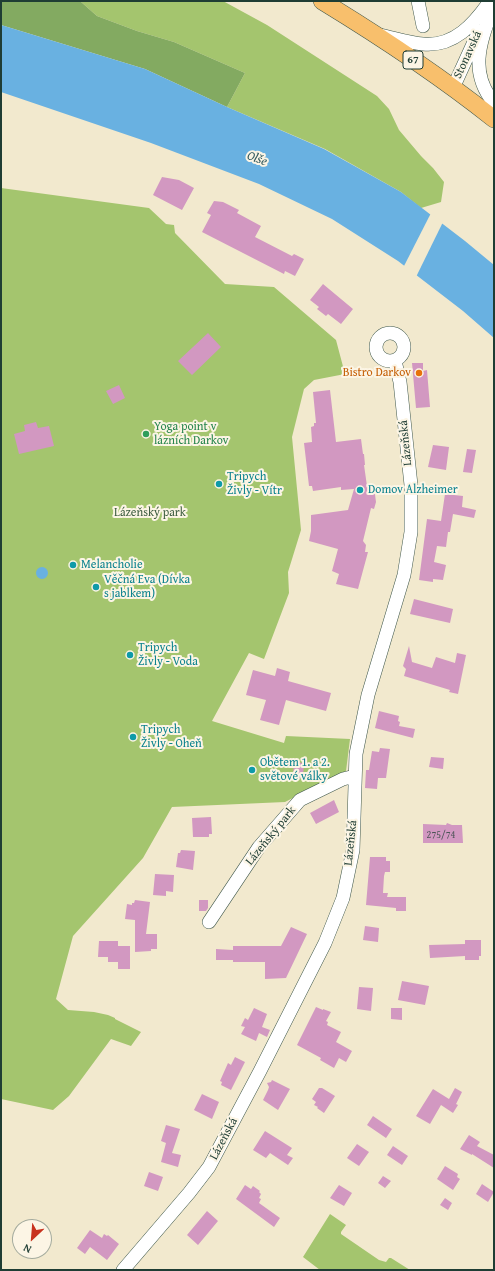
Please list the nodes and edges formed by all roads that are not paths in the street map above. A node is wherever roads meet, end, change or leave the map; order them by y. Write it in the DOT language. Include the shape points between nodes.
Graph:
graph roads {
  1 [pos="322,1"];
  2 [pos="418,1"];
  3 [pos="490,1"];
  4 [pos="493,2"];
  5 [pos="423,26"];
  6 [pos="373,33"];
  7 [pos="453,88"];
  8 [pos="494,103"];
  9 [pos="494,119"];
  10 [pos="395,361"];
  11 [pos="356,776"];
  12 [pos="209,922"];
  13 [pos="123,1270"];
  1 -- 6 [label="main road, 67"];
  2 -- 5 [label="street"];
  3 -- 6 [label="street" via="479,17 461,35 440,43 423,44"];
  4 -- 7 [label="street, Stonavská"];
  4 -- 8 [label="street" via="478,68 481,80"];
  6 -- 7 [label="main road, 67"];
  7 -- 9 [label="main road, 67"];
  10 -- 11 [label="street, Lázeňská" via="400,382 411,486 411,532 404,575 368,695 356,754"];
  11 -- 12 [label="street, Lázeňský park" via="343,779 300,800 259,847"];
  11 -- 13 [label="street, Lázeňská" via="353,850 343,898 325,943 210,1167"];
}
